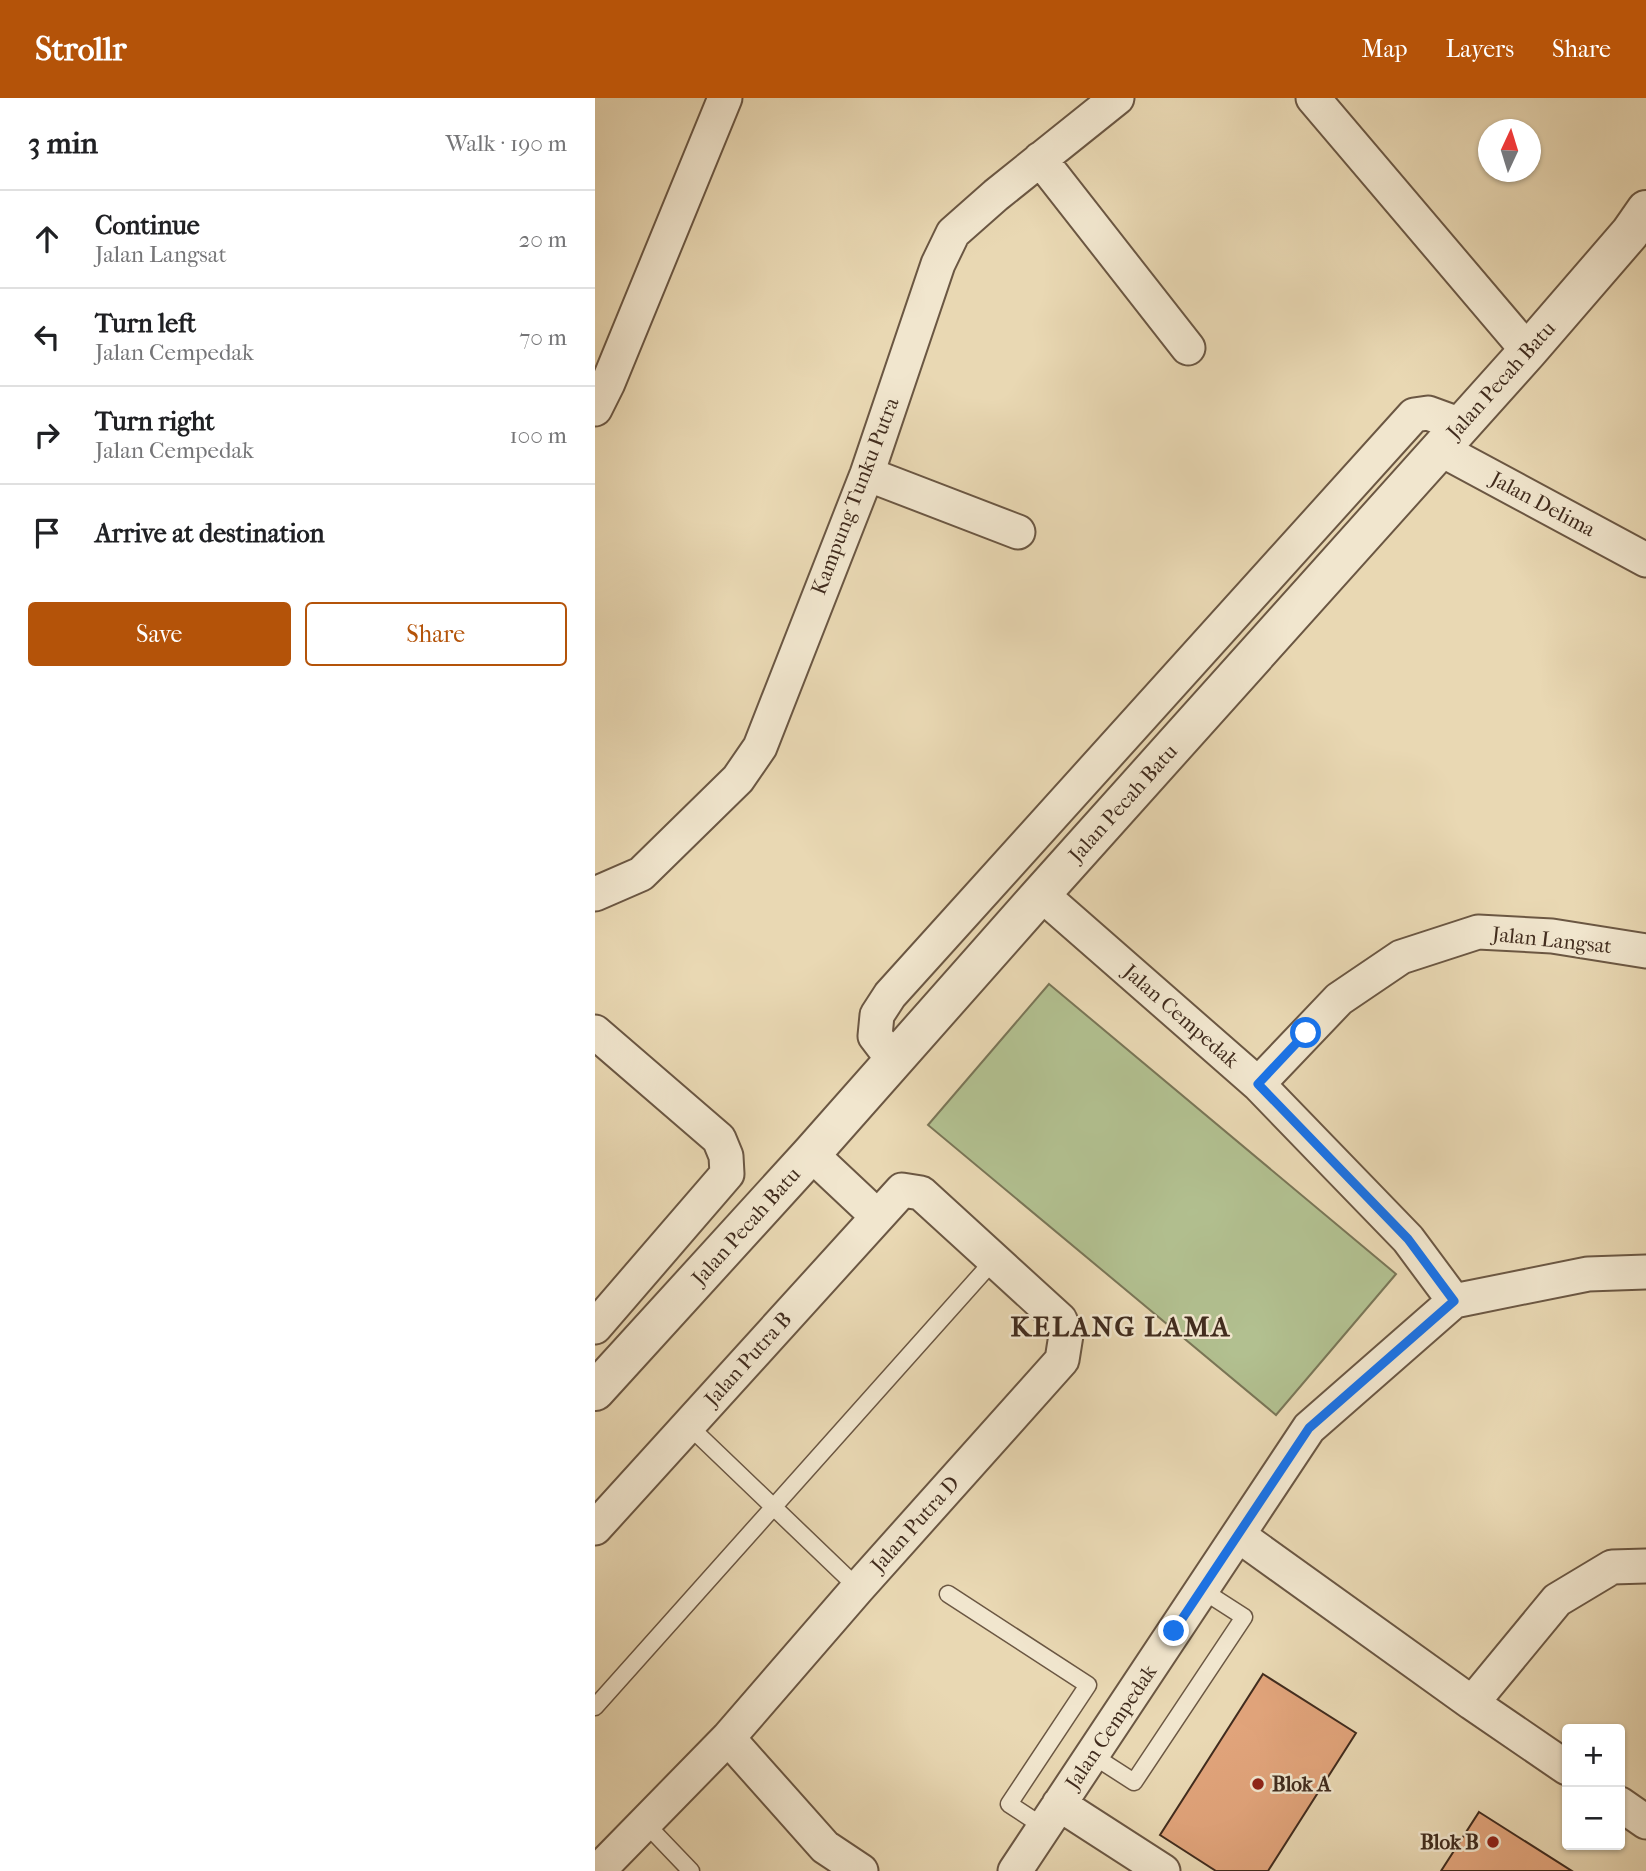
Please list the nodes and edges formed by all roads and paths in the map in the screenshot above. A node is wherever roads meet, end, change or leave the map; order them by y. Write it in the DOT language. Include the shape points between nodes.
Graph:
graph roads {
  1 [pos="725,98"];
  2 [pos="1117,98"];
  3 [pos="1313,98"];
  4 [pos="1040,159"];
  5 [pos="1646,210"];
  6 [pos="1188,348"];
  7 [pos="1528,351"];
  8 [pos="595,409"];
  9 [pos="1450,437"];
  10 [pos="867,474"];
  11 [pos="1018,532"];
  12 [pos="1646,560"];
  13 [pos="595,894"];
  14 [pos="1041,894"];
  15 [pos="1646,951"];
  16 [pos="595,1032"];
  17 [pos="894,1061"];
  18 [pos="1258,1084"];
  19 [pos="811,1154"];
  20 [pos="902,1190"];
  21 [pos="877,1216"];
  22 [pos="994,1259"];
  23 [pos="1646,1272"];
  24 [pos="1454,1301"];
  25 [pos="595,1327"];
  26 [pos="595,1333"];
  27 [pos="625,1358"];
  28 [pos="595,1391"];
  29 [pos="688,1425"];
  30 [pos="773,1506"];
  31 [pos="595,1528"];
  32 [pos="1238,1535"];
  33 [pos="1646,1566"];
  34 [pos="858,1588"];
  35 [pos="1202,1590"];
  36 [pos="948,1594"];
  37 [pos="1472,1703"];
  38 [pos="595,1707"];
  39 [pos="728,1738"];
  40 [pos="1092,1755"];
  41 [pos="1562,1765"];
  42 [pos="1625,1807"];
  43 [pos="1051,1815"];
  44 [pos="1646,1822"];
  45 [pos="645,1823"];
  46 [pos="597,1871"];
  47 [pos="691,1871"];
  48 [pos="861,1871"];
  49 [pos="1015,1871"];
  50 [pos="1163,1871"];
  1 -- 8 [label="street"];
  2 -- 4 [label="street, Kampung Tunku Putra"];
  3 -- 7 [label="street"];
  4 -- 6 [label="street"];
  4 -- 10 [label="street, Kampung Tunku Putra" via="953,233 938,264"];
  5 -- 7 [label="street, Jalan Pecah Batu"];
  7 -- 9 [label="street, Jalan Pecah Batu"];
  9 -- 12 [label="street, Jalan Delima"];
  9 -- 14 [label="street, Jalan Pecah Batu"];
  9 -- 17 [label="street, Jalan Delima" via="1428,413 1414,415 899,985 877,1014 875,1036"];
  10 -- 11 [label="street"];
  10 -- 13 [label="street, Kampung Tunku Putra" via="759,747 738,779 641,874"];
  14 -- 17 [label="street, Jalan Pecah Batu"];
  14 -- 18 [label="street, Jalan Cempedak"];
  15 -- 18 [label="street, Jalan Langsat" via="1552,936 1478,932 1401,957 1339,999"];
  16 -- 25 [label="street" via="719,1139 727,1174"];
  17 -- 19 [label="street, Jalan Pecah Batu"];
  18 -- 24 [label="street, Jalan Cempedak" via="1408,1239"];
  19 -- 21 [label="street"];
  19 -- 27 [label="street, Jalan Pecah Batu"];
  20 -- 21 [label="street, Jalan Putra B"];
  20 -- 22 [label="street, Jalan Putra D" via="921,1193"];
  21 -- 29 [label="street, Jalan Putra B"];
  22 -- 30 [label="lane"];
  22 -- 34 [label="street, Jalan Putra D" via="1060,1320 1066,1335 1062,1360"];
  23 -- 24 [label="street, Jalan Cempedak" via="1588,1274"];
  24 -- 32 [label="street, Jalan Cempedak" via="1309,1428"];
  26 -- 27 [label="street"];
  27 -- 28 [label="street, Jalan Pecah Batu"];
  29 -- 30 [label="lane"];
  29 -- 31 [label="street, Jalan Putra B"];
  30 -- 34 [label="lane"];
  30 -- 38 [label="lane"];
  32 -- 35 [label="street, Jalan Cempedak"];
  32 -- 37 [label="street"];
  33 -- 37 [label="street" via="1612,1567 1556,1600"];
  34 -- 39 [label="street, Jalan Putra D"];
  35 -- 40 [label="street, Jalan Cempedak"];
  35 -- 40 [label="lane" via="1244,1617 1134,1782"];
  36 -- 43 [label="lane" via="1088,1685 1009,1804"];
  37 -- 41 [label="street"];
  39 -- 45 [label="street, Jalan Putra D"];
  39 -- 48 [label="street" via="825,1847"];
  40 -- 43 [label="street, Jalan Cempedak"];
  42 -- 44 [label="street"];
  43 -- 49 [label="street, Jalan Cempedak"];
  43 -- 50 [label="street"];
  45 -- 46 [label="street, Jalan Putra D"];
  45 -- 47 [label="lane"];
}
